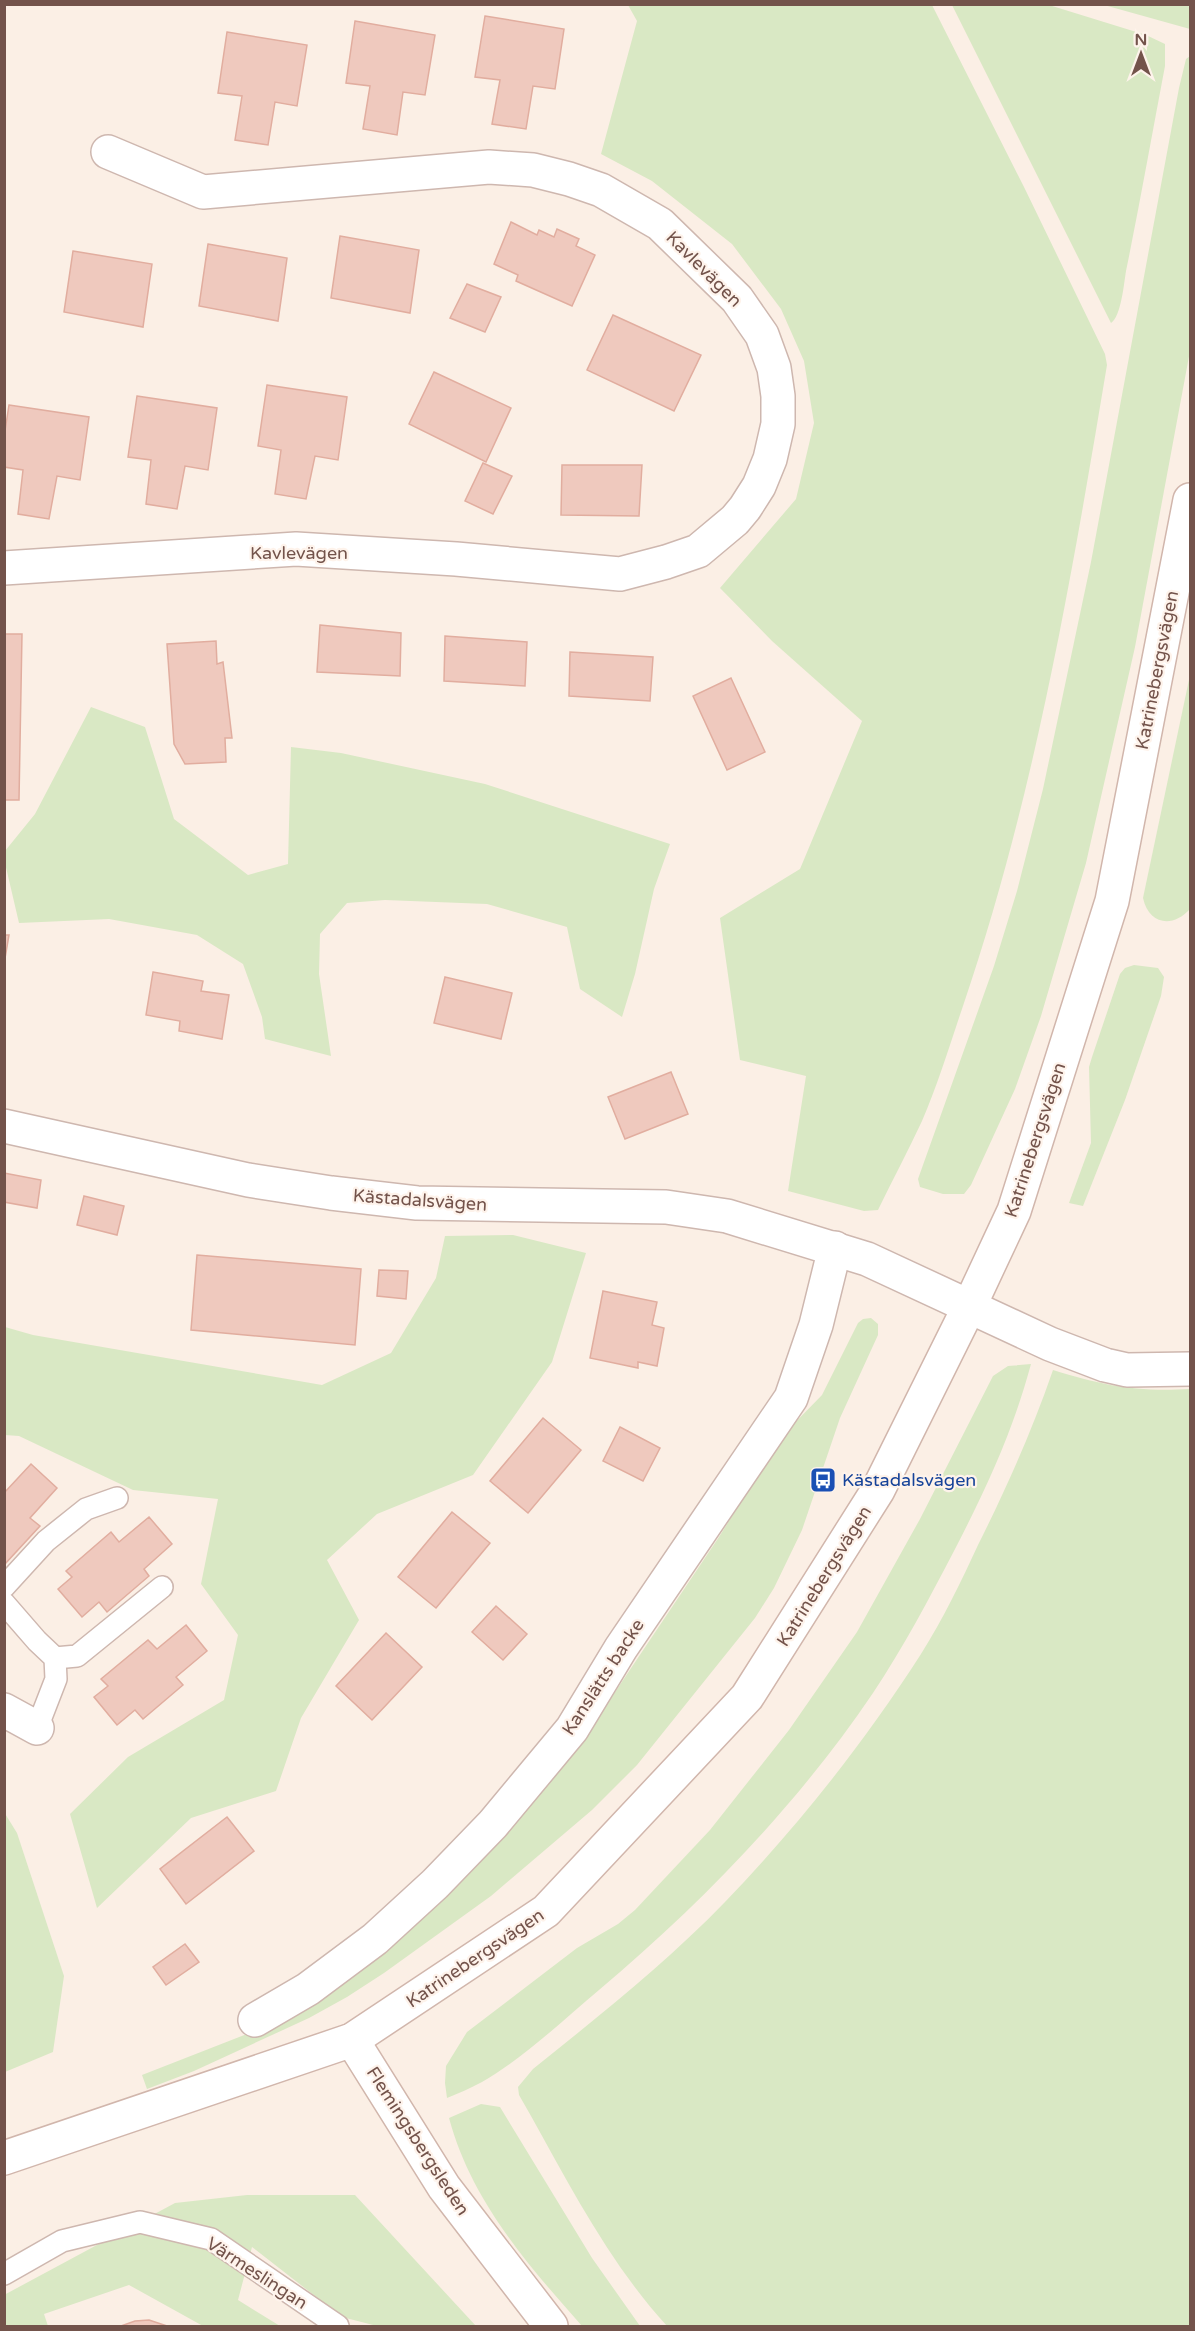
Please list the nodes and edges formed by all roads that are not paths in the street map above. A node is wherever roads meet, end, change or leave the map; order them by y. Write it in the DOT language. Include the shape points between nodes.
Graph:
graph roads {
  1 [pos="108,152"];
  2 [pos="1191,500"];
  3 [pos="4,568"];
  4 [pos="4,1126"];
  5 [pos="835,1248"];
  6 [pos="970,1305"];
  7 [pos="1191,1369"];
  8 [pos="117,1498"];
  9 [pos="4,1587"];
  10 [pos="162,1587"];
  11 [pos="4,1603"];
  12 [pos="55,1658"];
  13 [pos="4,1710"];
  14 [pos="38,1728"];
  15 [pos="255,2020"];
  16 [pos="352,2040"];
  17 [pos="4,2158"];
  18 [pos="4,2274"];
  19 [pos="338,2326"];
  20 [pos="551,2326"];
  1 -- 3 [label="street, Kavlevägen" via="203,192 489,167 533,170 601,190 660,224 737,299 762,335 774,368 778,396 778,424 770,459 745,508 698,551 620,574 296,549"];
  2 -- 6 [label="street, Katrinebergsvägen" via="1112,901 1014,1211"];
  4 -- 5 [label="street, Kästadalsvägen" via="248,1180 331,1193 417,1203 666,1207 727,1216"];
  5 -- 6 [label="street, Kästadalsvägen"];
  5 -- 15 [label="street, Kanslätts backe" via="816,1325 791,1398 621,1648 572,1729 493,1824 375,1939 308,1989"];
  6 -- 7 [label="street, Kästadalsvägen" via="1050,1344 1105,1365 1127,1370"];
  6 -- 16 [label="street, Katrinebergsvägen" via="878,1490 747,1697 546,1911"];
  8 -- 9 [label="lane" via="86,1509 46,1541"];
  10 -- 12 [label="lane" via="77,1656"];
  11 -- 12 [label="lane"];
  12 -- 14 [label="lane" via="56,1678"];
  13 -- 14 [label="street"];
  16 -- 17 [label="street, Katrinebergsvägen"];
  16 -- 20 [label="street, Flemingsbergsleden" via="444,2187"];
  18 -- 19 [label="lane, Värmeslingan" via="62,2241 140,2222 211,2239"];
}
